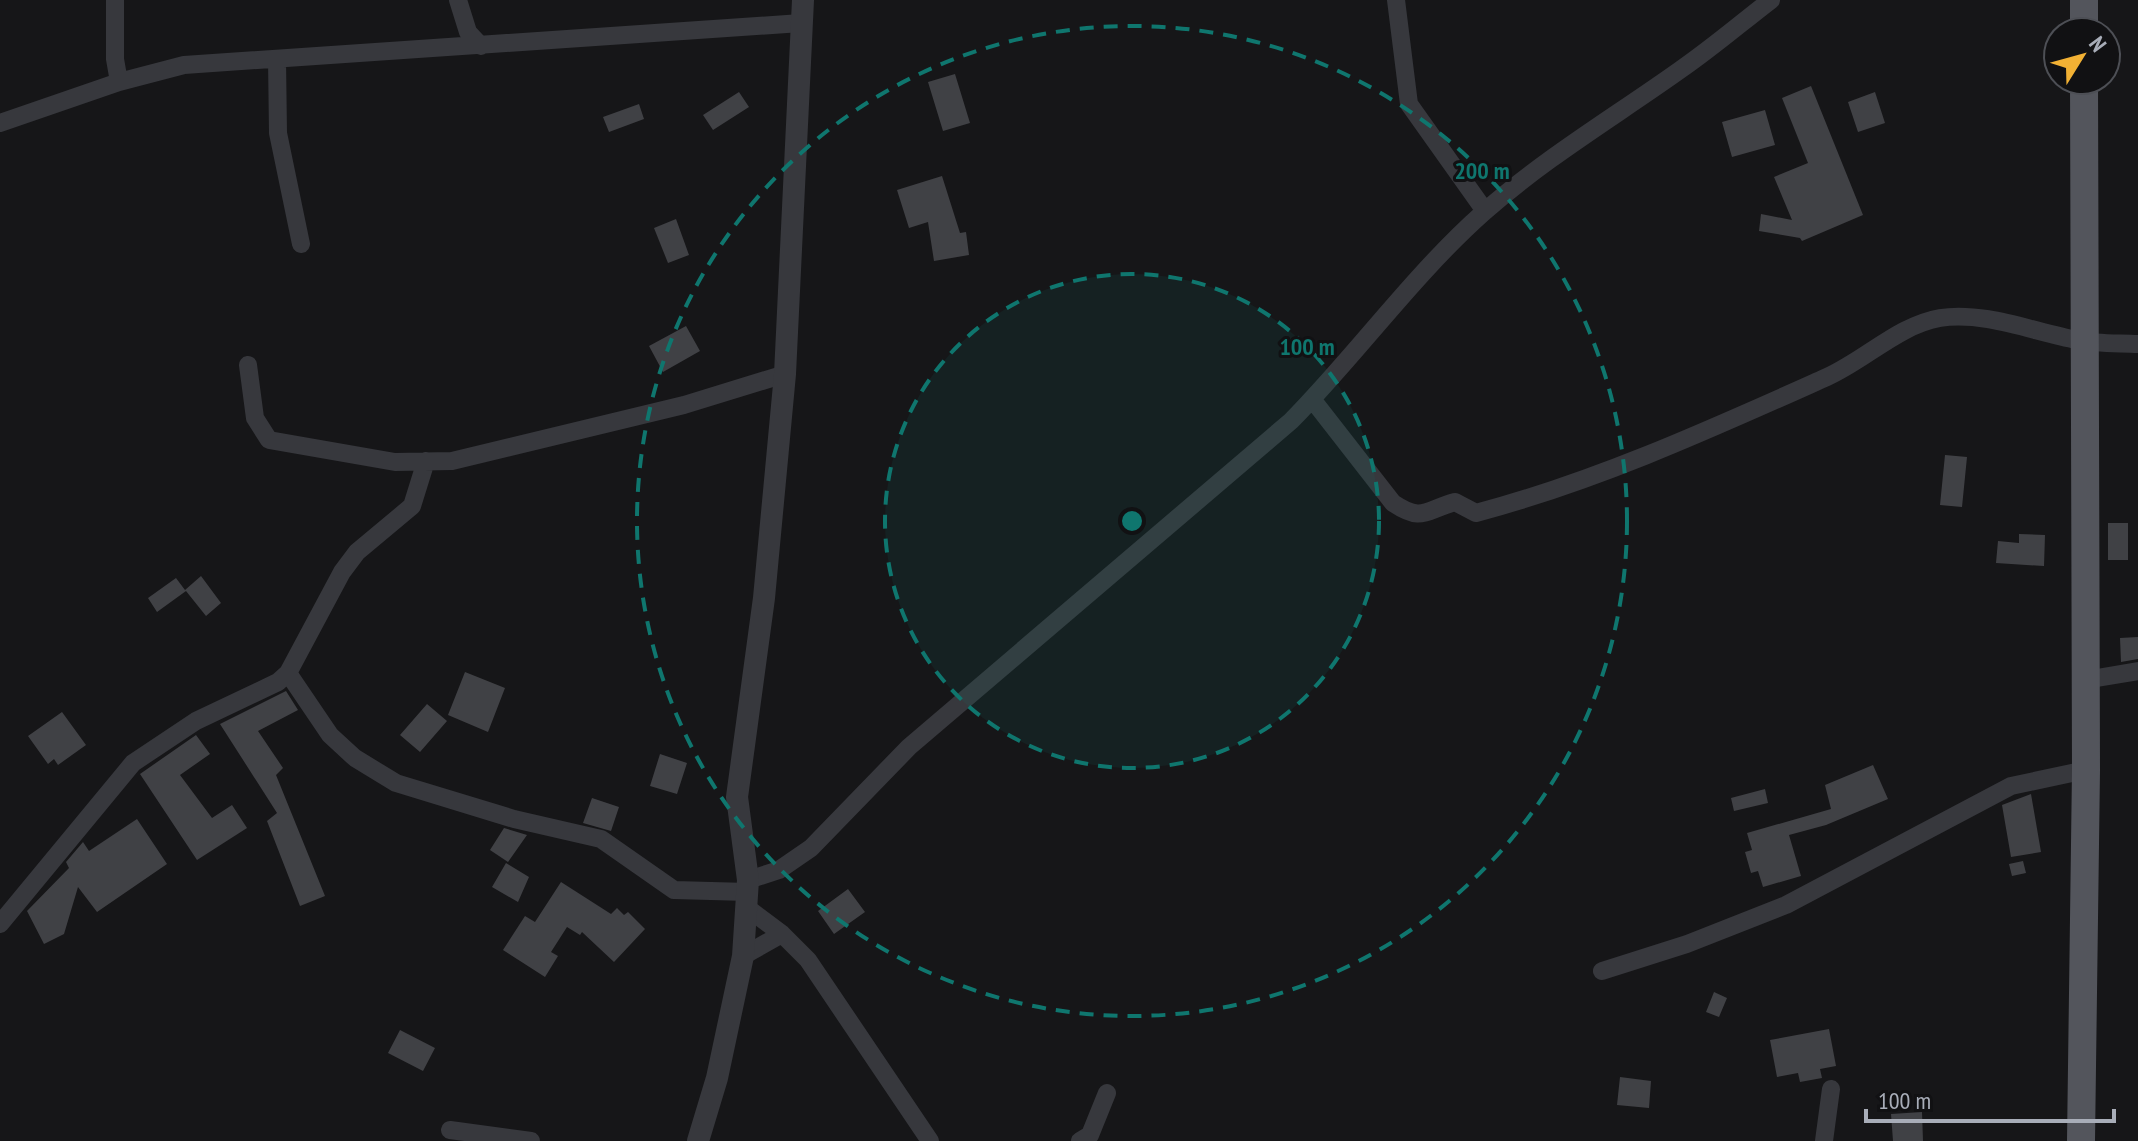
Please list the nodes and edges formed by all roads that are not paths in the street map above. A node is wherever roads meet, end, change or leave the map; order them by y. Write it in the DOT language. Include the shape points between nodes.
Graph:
graph roads {
  1 [pos="115,0"];
  2 [pos="458,0"];
  3 [pos="803,0"];
  4 [pos="1396,0"];
  5 [pos="1771,0"];
  6 [pos="1753,6"];
  7 [pos="801,23"];
  8 [pos="481,46"];
  9 [pos="277,59"];
  10 [pos="119,82"];
  11 [pos="2084,96"];
  12 [pos="0,123"];
  13 [pos="1485,211"];
  14 [pos="301,244"];
  15 [pos="2082,341"];
  16 [pos="2138,344"];
  17 [pos="248,365"];
  18 [pos="785,374"];
  19 [pos="1312,399"];
  20 [pos="426,461"];
  21 [pos="2138,671"];
  22 [pos="288,673"];
  23 [pos="2085,680"];
  24 [pos="2086,770"];
  25 [pos="747,893"];
  26 [pos="0,924"];
  27 [pos="782,934"];
  28 [pos="743,956"];
  29 [pos="1602,971"];
  30 [pos="1831,1089"];
  31 [pos="1107,1093"];
  32 [pos="450,1130"];
  33 [pos="531,1141"];
  34 [pos="698,1141"];
  35 [pos="930,1141"];
  36 [pos="1080,1141"];
  37 [pos="1824,1141"];
  38 [pos="2081,1141"];
  1 -- 10 [label="street"];
  2 -- 8 [label="street" via="468,32"];
  3 -- 7 [label="street"];
  4 -- 13 [label="street" via="1409,104"];
  5 -- 6 [label="street"];
  6 -- 13 [label="street" via="1682,69 1574,140"];
  7 -- 8 [label="street"];
  7 -- 18 [label="street"];
  8 -- 9 [label="street"];
  9 -- 10 [label="street" via="184,65"];
  9 -- 14 [label="street" via="278,133"];
  10 -- 12 [label="street"];
  11 -- 15 [label="main road"];
  13 -- 19 [label="street"];
  15 -- 16 [label="street"];
  15 -- 19 [label="street" via="1990,321 1920,322 1830,376 1637,460 1476,513 1455,502 1426,515 1410,514 1393,503"];
  15 -- 23 [label="main road"];
  17 -- 20 [label="street" via="255,418 269,440 395,462"];
  18 -- 20 [label="street" via="452,461"];
  18 -- 25 [label="street" via="764,598 737,797"];
  19 -- 25 [label="street" via="1193,508 921,737 811,848"];
  20 -- 22 [label="street" via="412,506 357,552 342,572"];
  21 -- 23 [label="street"];
  22 -- 25 [label="street" via="330,735 396,783 601,839 674,890"];
  22 -- 26 [label="street" via="196,721 133,763"];
  23 -- 24 [label="main road"];
  24 -- 29 [label="street" via="2011,786 1786,905"];
  24 -- 38 [label="main road"];
  25 -- 27 [label="street"];
  25 -- 28 [label="street"];
  27 -- 28 [label="street"];
  27 -- 35 [label="street" via="808,960"];
  28 -- 34 [label="street"];
  30 -- 37 [label="street"];
  31 -- 36 [label="street" via="1090,1135"];
  32 -- 33 [label="street"];
}
